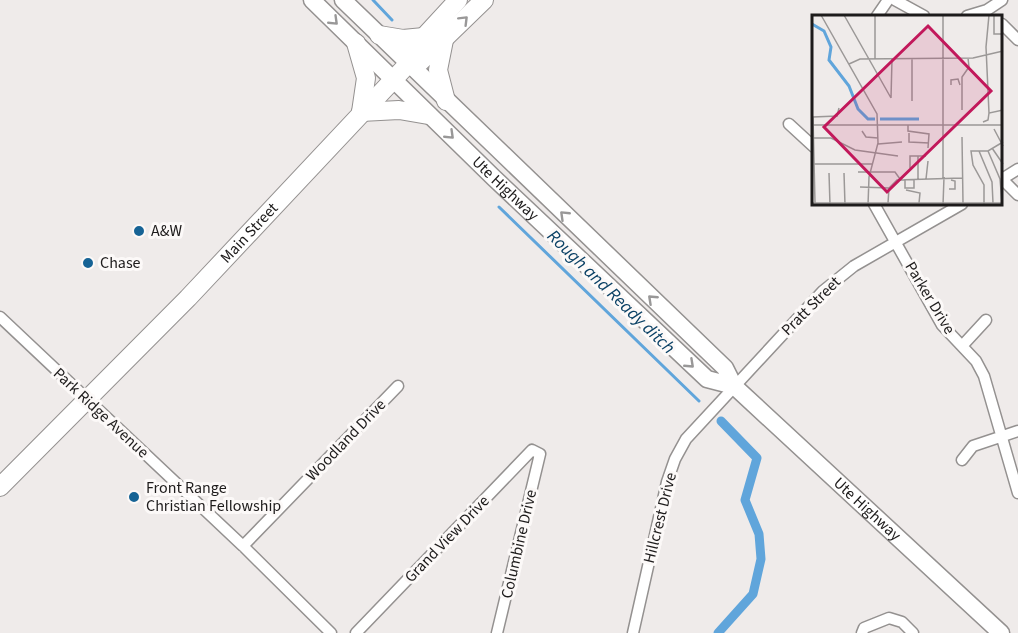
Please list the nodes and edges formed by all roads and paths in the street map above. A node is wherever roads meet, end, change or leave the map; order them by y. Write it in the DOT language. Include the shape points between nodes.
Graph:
graph roads {
  1 [pos="312,0"];
  2 [pos="343,0"];
  3 [pos="458,0"];
  4 [pos="483,0"];
  5 [pos="888,0"];
  6 [pos="895,0"];
  7 [pos="1002,0"];
  8 [pos="990,13"];
  9 [pos="878,15"];
  10 [pos="922,15"];
  11 [pos="1003,25"];
  12 [pos="379,35"];
  13 [pos="424,37"];
  14 [pos="444,40"];
  15 [pos="1018,40"];
  16 [pos="356,42"];
  17 [pos="408,64"];
  18 [pos="393,80"];
  19 [pos="446,101"];
  20 [pos="361,112"];
  21 [pos="428,115"];
  22 [pos="789,124"];
  23 [pos="812,145"];
  24 [pos="1018,169"];
  25 [pos="1003,178"];
  26 [pos="1003,180"];
  27 [pos="1018,195"];
  28 [pos="875,206"];
  29 [pos="958,206"];
  30 [pos="896,241"];
  31 [pos="0,317"];
  32 [pos="986,320"];
  33 [pos="962,346"];
  34 [pos="399,386"];
  35 [pos="734,386"];
  36 [pos="87,401"];
  37 [pos="1018,432"];
  38 [pos="1002,437"];
  39 [pos="540,454"];
  40 [pos="962,460"];
  41 [pos="0,487"];
  42 [pos="1018,493"];
  43 [pos="243,546"];
  44 [pos="330,633"];
  45 [pos="356,633"];
  46 [pos="497,633"];
  47 [pos="633,633"];
  48 [pos="862,633"];
  49 [pos="913,633"];
  50 [pos="1001,633"];
  1 -- 16 [label="main road, Ute Highway, one-way"];
  2 -- 12 [label="main road, Ute Highway"];
  3 -- 13 [label="highway, Main Street"];
  14 -- 4 [label="highway, Main Street, one-way"];
  5 -- 9 [label="street"];
  6 -- 10 [label="street"];
  7 -- 8 [label="street"];
  11 -- 15 [label="street"];
  12 -- 13 [label="highway"];
  12 -- 17 [label="main road, Ute Highway"];
  13 -- 17 [label="highway, Main Street" via="410,52"];
  14 -- 17 [label="highway, Main Street" via="420,62"];
  14 -- 19 [label="highway" via="438,70"];
  16 -- 18 [label="main road, Ute Highway"];
  16 -- 20 [label="highway" via="366,78"];
  17 -- 18 [label="highway, Main Street"];
  17 -- 19 [label="main road, Ute Highway"];
  18 -- 20 [label="highway, Main Street"];
  18 -- 21 [label="main road, Ute Highway"];
  35 -- 19 [label="main road, Ute Highway, one-way" via="725,368"];
  20 -- 21 [label="highway" via="399,110"];
  20 -- 36 [label="highway, Main Street"];
  21 -- 35 [label="main road, Ute Highway, one-way" via="707,379"];
  22 -- 23 [label="street"];
  24 -- 25 [label="street"];
  26 -- 27 [label="street"];
  28 -- 30 [label="street, Parker Drive"];
  29 -- 30 [label="street, Pratt Street"];
  30 -- 33 [label="street, Parker Drive" via="942,325"];
  30 -- 35 [label="street, Pratt Street" via="854,266 823,291"];
  31 -- 36 [label="street, Park Ridge Avenue"];
  32 -- 33 [label="street"];
  33 -- 38 [label="street, Parker Drive" via="984,376"];
  34 -- 43 [label="street, Woodland Drive"];
  35 -- 47 [label="street, Hillcrest Drive" via="686,440 675,459"];
  35 -- 50 [label="main road, Ute Highway"];
  36 -- 41 [label="highway, Main Street"];
  36 -- 43 [label="street, Park Ridge Avenue"];
  37 -- 38 [label="street"];
  38 -- 40 [label="street" via="974,446"];
  38 -- 42 [label="street, Parker Drive"];
  39 -- 45 [label="street, Grand View Drive" via="532,450"];
  39 -- 46 [label="street, Columbine Drive"];
  43 -- 44 [label="street, Park Ridge Avenue"];
  48 -- 49 [label="street" via="864,628 889,618 902,622"];
}
